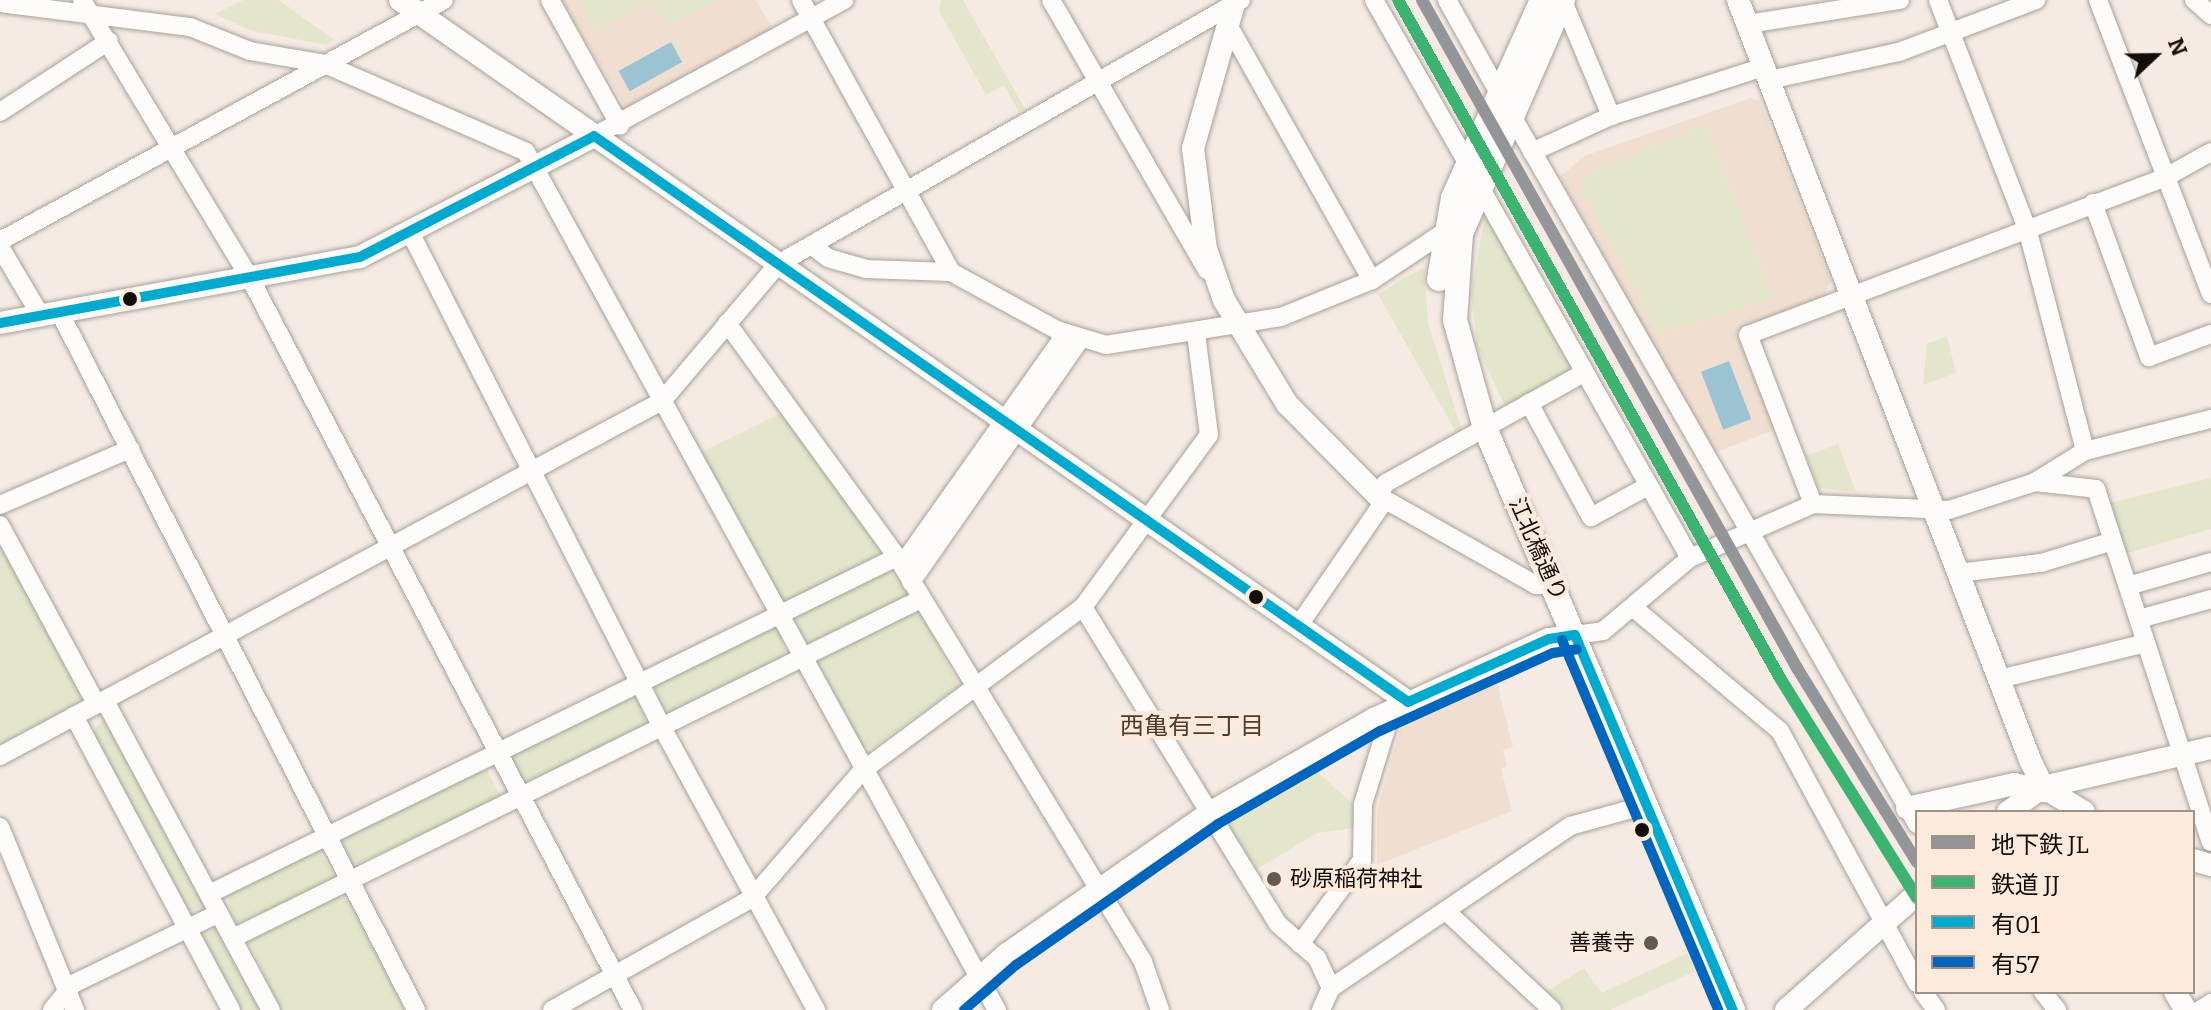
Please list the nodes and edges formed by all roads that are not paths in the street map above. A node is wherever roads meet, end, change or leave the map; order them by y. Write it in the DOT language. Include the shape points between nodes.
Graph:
graph roads {
  1 [pos="400,0"];
  2 [pos="444,0"];
  3 [pos="550,0"];
  4 [pos="801,0"];
  5 [pos="844,0"];
  6 [pos="1051,0"];
  7 [pos="1374,0"];
  8 [pos="1447,0"];
  9 [pos="1542,0"];
  10 [pos="1563,0"];
  11 [pos="1738,0"];
  12 [pos="1900,0"];
  13 [pos="1938,0"];
  14 [pos="2036,0"];
  15 [pos="2098,0"];
  16 [pos="2194,0"];
  17 [pos="0,3"];
  18 [pos="1234,7"];
  19 [pos="87,8"];
  20 [pos="420,14"];
  21 [pos="2211,15"];
  22 [pos="812,18"];
  23 [pos="1748,24"];
  24 [pos="1952,33"];
  25 [pos="109,41"];
  26 [pos="325,64"];
  27 [pos="1767,74"];
  28 [pos="1097,81"];
  29 [pos="1499,93"];
  30 [pos="0,112"];
  31 [pos="1512,116"];
  32 [pos="1611,116"];
  33 [pos="620,126"];
  34 [pos="594,136"];
  35 [pos="172,147"];
  36 [pos="1532,152"];
  37 [pos="2211,152"];
  38 [pos="1468,164"];
  39 [pos="536,167"];
  40 [pos="2166,177"];
  41 [pos="1480,187"];
  42 [pos="905,190"];
  43 [pos="2093,203"];
  44 [pos="2027,228"];
  45 [pos="1443,233"];
  46 [pos="412,236"];
  47 [pos="0,244"];
  48 [pos="811,245"];
  49 [pos="2203,246"];
  50 [pos="778,264"];
  51 [pos="951,272"];
  52 [pos="251,280"];
  53 [pos="1372,280"];
  54 [pos="1217,286"];
  55 [pos="2211,294"];
  56 [pos="1851,296"];
  57 [pos="51,314"];
  58 [pos="0,323"];
  59 [pos="727,323"];
  60 [pos="1240,327"];
  61 [pos="1196,334"];
  62 [pos="2211,334"];
  63 [pos="1074,336"];
  64 [pos="1584,373"];
  65 [pos="1473,398"];
  66 [pos="662,401"];
  67 [pos="1529,403"];
  68 [pos="2211,419"];
  69 [pos="1011,427"];
  70 [pos="1485,428"];
  71 [pos="130,449"];
  72 [pos="2085,451"];
  73 [pos="532,472"];
  74 [pos="2035,482"];
  75 [pos="1646,487"];
  76 [pos="1381,498"];
  77 [pos="1813,504"];
  78 [pos="0,505"];
  79 [pos="1934,509"];
  80 [pos="1148,522"];
  81 [pos="0,525"];
  82 [pos="1747,530"];
  83 [pos="2113,541"];
  84 [pos="390,548"];
  85 [pos="1690,558"];
  86 [pos="899,561"];
  87 [pos="2211,562"];
  88 [pos="1958,573"];
  89 [pos="911,582"];
  90 [pos="1553,585"];
  91 [pos="2128,586"];
  92 [pos="921,599"];
  93 [pos="2211,599"];
  94 [pos="1083,607"];
  95 [pos="1635,609"];
  96 [pos="778,615"];
  97 [pos="2139,619"];
  98 [pos="1299,625"];
  99 [pos="1575,635"];
  100 [pos="226,637"];
  101 [pos="2146,643"];
  102 [pos="802,659"];
  103 [pos="1999,679"];
  104 [pos="641,682"];
  105 [pos="975,686"];
  106 [pos="101,703"];
  107 [pos="1400,706"];
  108 [pos="74,716"];
  109 [pos="663,729"];
  110 [pos="2211,748"];
  111 [pos="495,754"];
  112 [pos="2183,755"];
  113 [pos="0,756"];
  114 [pos="862,771"];
  115 [pos="2043,787"];
  116 [pos="517,798"];
  117 [pos="1646,805"];
  118 [pos="1930,810"];
  119 [pos="2011,810"];
  120 [pos="2058,810"];
  121 [pos="2081,810"];
  122 [pos="1211,812"];
  123 [pos="1912,816"];
  124 [pos="0,827"];
  125 [pos="327,836"];
  126 [pos="2211,842"];
  127 [pos="349,880"];
  128 [pos="1098,890"];
  129 [pos="209,894"];
  130 [pos="1915,896"];
  131 [pos="752,898"];
  132 [pos="1446,911"];
  133 [pos="219,913"];
  134 [pos="1884,923"];
  135 [pos="188,930"];
  136 [pos="233,938"];
  137 [pos="1305,942"];
  138 [pos="979,976"];
  139 [pos="611,977"];
  140 [pos="1915,979"];
  141 [pos="1331,988"];
  142 [pos="67,992"];
  143 [pos="2045,994"];
  144 [pos="2211,1003"];
  145 [pos="52,1010"];
  146 [pos="75,1010"];
  147 [pos="231,1010"];
  148 [pos="271,1010"];
  149 [pos="416,1010"];
  150 [pos="552,1010"];
  151 [pos="633,1010"];
  152 [pos="816,1010"];
  153 [pos="943,1010"];
  154 [pos="997,1010"];
  155 [pos="1160,1010"];
  156 [pos="1321,1010"];
  157 [pos="1552,1010"];
  158 [pos="1733,1010"];
  159 [pos="1786,1010"];
  160 [pos="2057,1010"];
  161 [pos="2200,1010"];
  1 -- 20 [label="street"];
  2 -- 20 [label="street"];
  3 -- 33 [label="street"];
  4 -- 22 [label="street"];
  5 -- 22 [label="street"];
  6 -- 28 [label="street"];
  7 -- 38 [label="street"];
  8 -- 29 [label="street"];
  9 -- 29 [label="main road, 江北橋通り"];
  10 -- 31 [label="main road, 江北橋通り"];
  10 -- 32 [label="street"];
  11 -- 23 [label="street"];
  12 -- 23 [label="street"];
  13 -- 24 [label="street"];
  14 -- 24 [label="street"];
  15 -- 40 [label="street"];
  16 -- 21 [label="street"];
  17 -- 19 [label="street"];
  18 -- 28 [label="street"];
  18 -- 53 [label="street"];
  18 -- 54 [label="street" via="1191,170"];
  19 -- 25 [label="street"];
  19 -- 26 [label="street" via="190,27 250,51"];
  20 -- 26 [label="street"];
  20 -- 34 [label="street"];
  22 -- 33 [label="street"];
  22 -- 42 [label="street"];
  23 -- 27 [label="street"];
  24 -- 27 [label="street"];
  24 -- 44 [label="street"];
  25 -- 30 [label="street"];
  25 -- 35 [label="street"];
  26 -- 35 [label="street"];
  26 -- 39 [label="street" via="520,147"];
  27 -- 32 [label="street"];
  27 -- 56 [label="street"];
  28 -- 42 [label="street"];
  28 -- 54 [label="street"];
  29 -- 38 [label="main road, 江北橋通り"];
  31 -- 36 [label="street"];
  31 -- 41 [label="main road, 江北橋通り"];
  32 -- 36 [label="street"];
  33 -- 34 [label="street"];
  34 -- 39 [label="street"];
  34 -- 50 [label="street"];
  35 -- 47 [label="street"];
  35 -- 52 [label="street"];
  36 -- 82 [label="street"];
  37 -- 40 [label="street"];
  38 -- 45 [label="main road, 江北橋通り"];
  39 -- 46 [label="street"];
  39 -- 66 [label="street"];
  40 -- 43 [label="street"];
  40 -- 49 [label="street"];
  41 -- 64 [label="street"];
  41 -- 65 [label="main road, 江北橋通り" via="1461,233 1453,293"];
  42 -- 48 [label="street"];
  42 -- 51 [label="street"];
  43 -- 44 [label="street"];
  43 -- 62 [label="street" via="2149,357"];
  44 -- 56 [label="street"];
  44 -- 72 [label="street"];
  45 -- 53 [label="street"];
  45 -- 65 [label="main road, 江北橋通り" via="1445,337"];
  46 -- 52 [label="street" via="331,266"];
  46 -- 73 [label="street"];
  47 -- 57 [label="street"];
  48 -- 50 [label="street"];
  48 -- 51 [label="street" via="828,258 866,269"];
  49 -- 55 [label="street"];
  50 -- 59 [label="street"];
  50 -- 69 [label="street"];
  51 -- 63 [label="street"];
  52 -- 57 [label="street"];
  52 -- 84 [label="street"];
  53 -- 60 [label="street"];
  54 -- 60 [label="street"];
  56 -- 77 [label="street" via="1748,335"];
  56 -- 79 [label="street"];
  57 -- 58 [label="street"];
  57 -- 71 [label="street"];
  59 -- 66 [label="street"];
  59 -- 86 [label="street"];
  60 -- 61 [label="street"];
  60 -- 76 [label="street" via="1309,433"];
  61 -- 63 [label="street" via="1106,345"];
  61 -- 80 [label="street" via="1209,435"];
  63 -- 69 [label="street"];
  64 -- 67 [label="street"];
  64 -- 75 [label="street"];
  65 -- 70 [label="main road, 江北橋通り"];
  66 -- 73 [label="street"];
  66 -- 96 [label="street"];
  67 -- 70 [label="street"];
  67 -- 75 [label="street" via="1591,517"];
  68 -- 72 [label="street"];
  69 -- 80 [label="street"];
  69 -- 86 [label="street"];
  69 -- 89 [label="street"];
  70 -- 76 [label="street" via="1386,483"];
  70 -- 90 [label="main road, 江北橋通り"];
  71 -- 78 [label="street"];
  71 -- 100 [label="street"];
  72 -- 74 [label="street"];
  73 -- 84 [label="street"];
  73 -- 104 [label="street"];
  74 -- 79 [label="street"];
  74 -- 83 [label="street" via="2096,489"];
  75 -- 85 [label="street"];
  76 -- 90 [label="street" via="1536,585"];
  76 -- 98 [label="street"];
  77 -- 79 [label="street"];
  77 -- 82 [label="street"];
  79 -- 88 [label="street"];
  80 -- 94 [label="street"];
  80 -- 98 [label="street"];
  81 -- 106 [label="street"];
  82 -- 85 [label="street"];
  82 -- 123 [label="street"];
  83 -- 88 [label="street" via="2041,563"];
  83 -- 91 [label="street"];
  84 -- 100 [label="street"];
  84 -- 111 [label="street"];
  85 -- 95 [label="street"];
  86 -- 89 [label="street"];
  86 -- 96 [label="street"];
  87 -- 91 [label="street"];
  88 -- 103 [label="street"];
  89 -- 92 [label="street"];
  90 -- 99 [label="main road, 江北橋通り"];
  91 -- 97 [label="street"];
  92 -- 102 [label="street"];
  92 -- 105 [label="street"];
  93 -- 97 [label="street"];
  94 -- 105 [label="street"];
  94 -- 122 [label="street"];
  95 -- 99 [label="street" via="1603,631"];
  95 -- 134 [label="street" via="1780,731"];
  96 -- 102 [label="street"];
  96 -- 104 [label="street"];
  97 -- 101 [label="street"];
  98 -- 107 [label="street"];
  99 -- 107 [label="street" via="1549,639"];
  99 -- 117 [label="main road, 江北橋通り"];
  100 -- 106 [label="street"];
  100 -- 125 [label="street"];
  101 -- 103 [label="street"];
  101 -- 112 [label="street"];
  102 -- 109 [label="street"];
  102 -- 114 [label="street"];
  103 -- 115 [label="street"];
  104 -- 109 [label="street"];
  104 -- 111 [label="street"];
  105 -- 114 [label="street"];
  105 -- 128 [label="street"];
  106 -- 108 [label="street"];
  106 -- 129 [label="street"];
  107 -- 122 [label="street"];
  107 -- 137 [label="street" via="1363,804 1362,860"];
  108 -- 113 [label="street"];
  108 -- 135 [label="street"];
  109 -- 116 [label="street"];
  109 -- 131 [label="street"];
  110 -- 112 [label="street"];
  111 -- 116 [label="street"];
  111 -- 125 [label="street"];
  112 -- 115 [label="street"];
  112 -- 126 [label="street"];
  114 -- 131 [label="street"];
  114 -- 138 [label="street"];
  115 -- 118 [label="street" via="2004,786"];
  115 -- 119 [label="street"];
  115 -- 120 [label="street"];
  115 -- 121 [label="street"];
  116 -- 127 [label="street"];
  116 -- 139 [label="street"];
  117 -- 132 [label="street" via="1570,826"];
  117 -- 158 [label="main road, 江北橋通り"];
  122 -- 128 [label="street"];
  122 -- 137 [label="street" via="1278,924"];
  124 -- 142 [label="street"];
  125 -- 127 [label="street"];
  125 -- 129 [label="street"];
  127 -- 136 [label="street"];
  127 -- 149 [label="street"];
  128 -- 138 [label="street"];
  128 -- 155 [label="street" via="1143,962"];
  129 -- 133 [label="street"];
  130 -- 134 [label="street"];
  131 -- 139 [label="street"];
  131 -- 152 [label="street"];
  132 -- 141 [label="street"];
  132 -- 157 [label="street"];
  133 -- 135 [label="street"];
  133 -- 136 [label="street"];
  134 -- 140 [label="street"];
  134 -- 159 [label="street"];
  135 -- 142 [label="street"];
  135 -- 147 [label="street"];
  136 -- 148 [label="street"];
  137 -- 141 [label="street"];
  138 -- 153 [label="street"];
  138 -- 154 [label="street"];
  139 -- 150 [label="street"];
  139 -- 151 [label="street"];
  141 -- 156 [label="street"];
  142 -- 145 [label="street"];
  142 -- 146 [label="street"];
  143 -- 160 [label="street"];
  144 -- 161 [label="street"];
}
